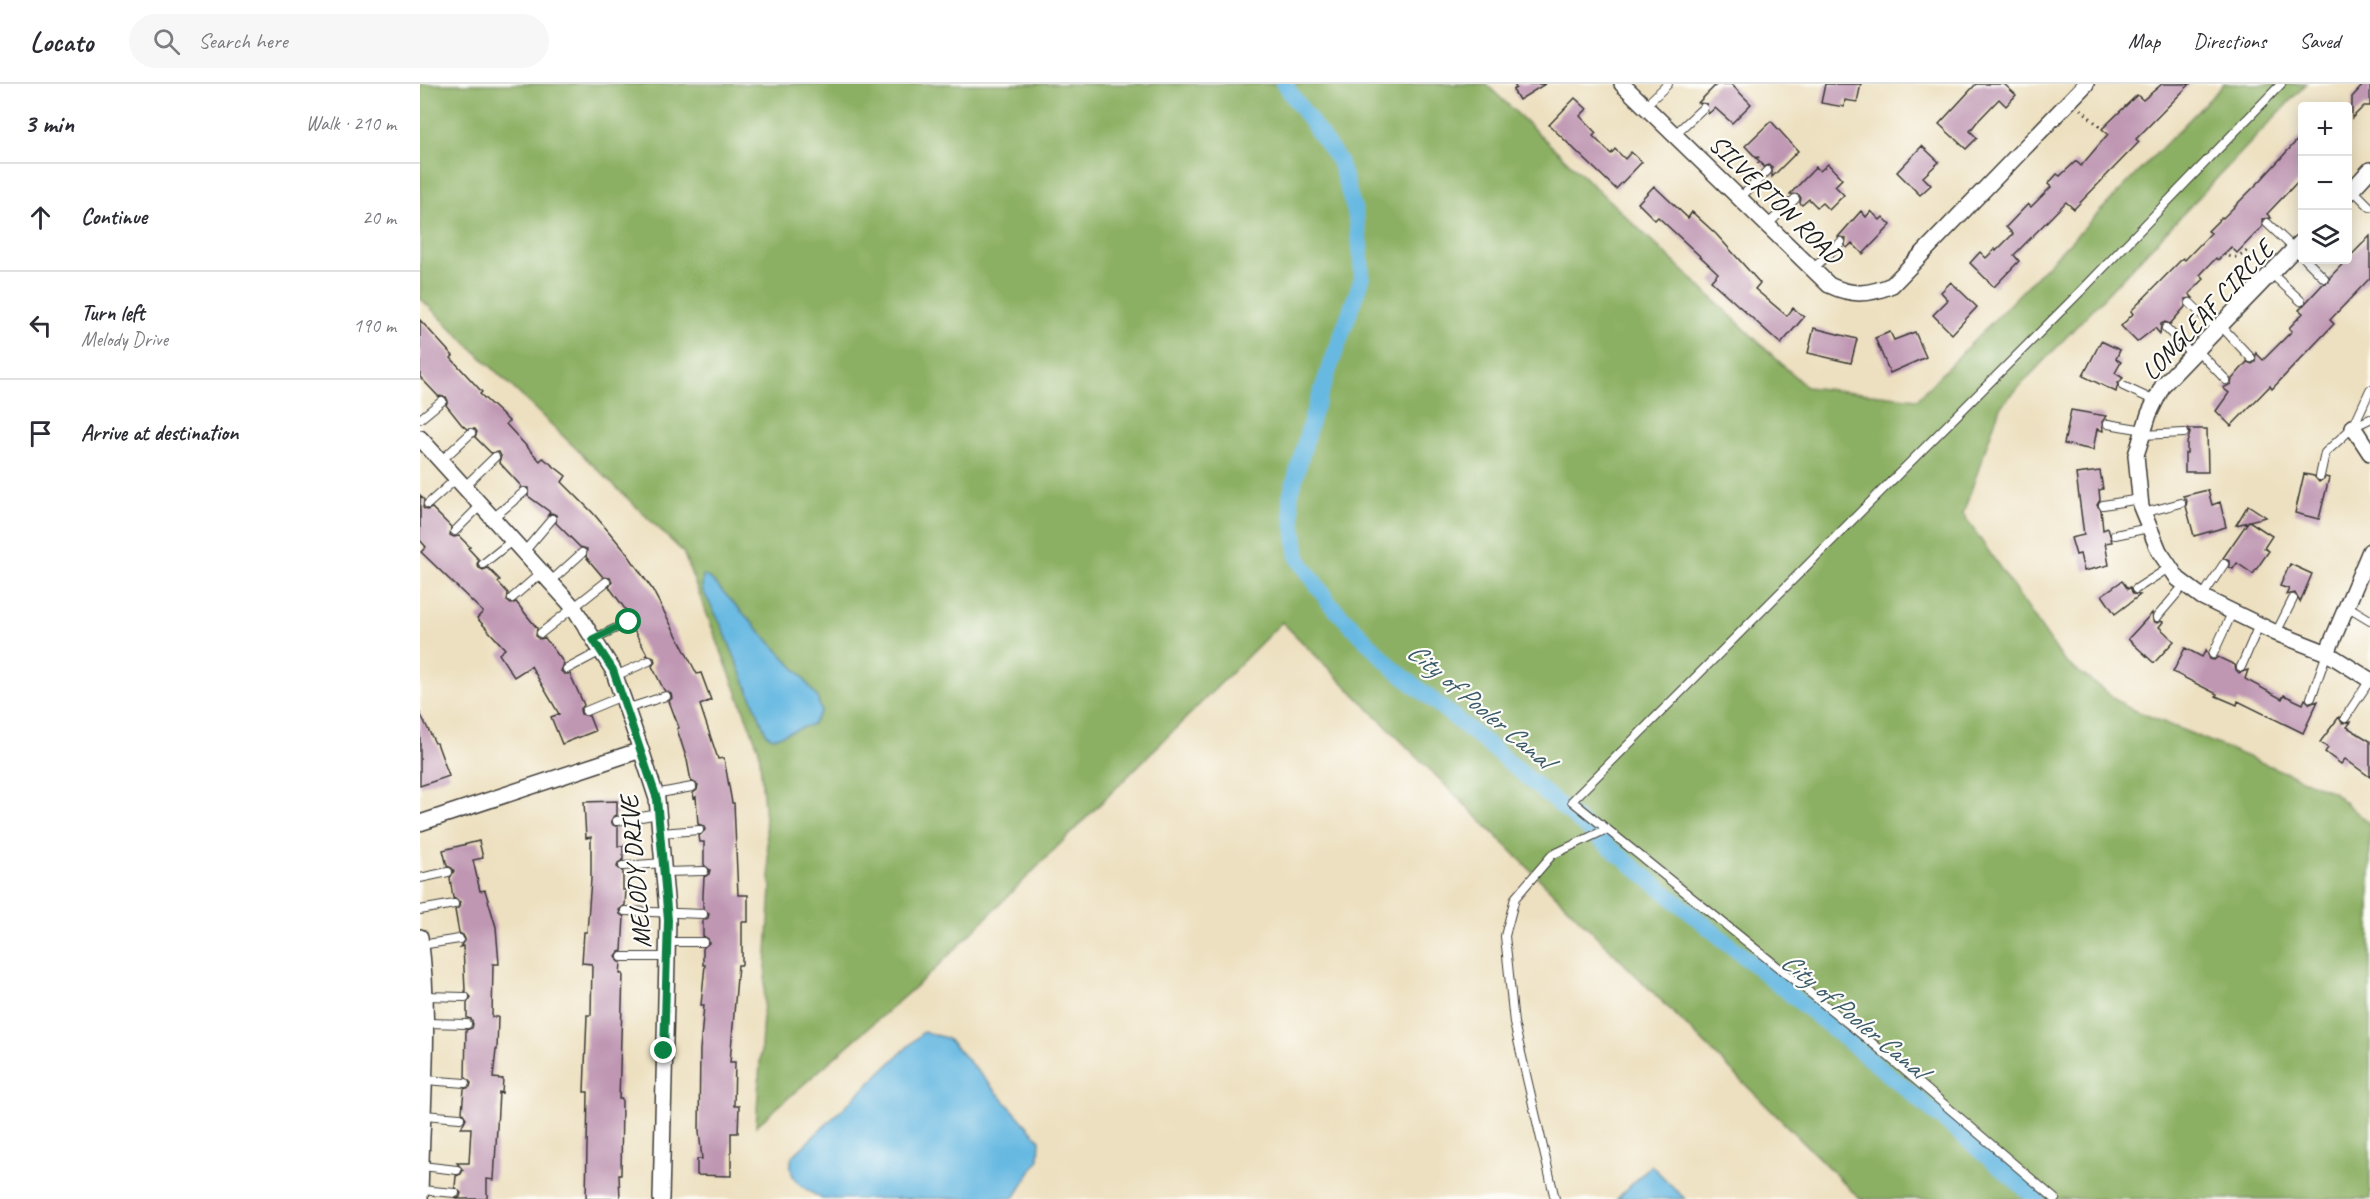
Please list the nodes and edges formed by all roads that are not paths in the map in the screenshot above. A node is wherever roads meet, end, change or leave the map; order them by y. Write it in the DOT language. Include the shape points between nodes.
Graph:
graph roads {
  1 [pos="1622,84"];
  2 [pos="1668,84"];
  3 [pos="2086,84"];
  4 [pos="2281,84"];
  5 [pos="1645,106"];
  6 [pos="1702,108"];
  7 [pos="1674,135"];
  8 [pos="2370,170"];
  9 [pos="1767,171"];
  10 [pos="2352,189"];
  11 [pos="2352,193"];
  12 [pos="1740,198"];
  13 [pos="1795,199"];
  14 [pos="2370,207"];
  15 [pos="2268,223"];
  16 [pos="1767,225"];
  17 [pos="1841,242"];
  18 [pos="2298,248"];
  19 [pos="2298,254"];
  20 [pos="2313,264"];
  21 [pos="1813,269"];
  22 [pos="2272,274"];
  23 [pos="2324,278"];
  24 [pos="2301,301"];
  25 [pos="2190,303"];
  26 [pos="2166,328"];
  27 [pos="2219,328"];
  28 [pos="2195,353"];
  29 [pos="2251,358"];
  30 [pos="2226,380"];
  31 [pos="2122,386"];
  32 [pos="2370,390"];
  33 [pos="442,400"];
  34 [pos="2155,401"];
  35 [pos="420,419"];
  36 [pos="2370,419"];
  37 [pos="2108,424"];
  38 [pos="2353,427"];
  39 [pos="471,433"];
  40 [pos="2143,433"];
  41 [pos="2184,433"];
  42 [pos="422,445"];
  43 [pos="2370,453"];
  44 [pos="495,458"];
  45 [pos="441,461"];
  46 [pos="2320,476"];
  47 [pos="460,482"];
  48 [pos="524,492"];
  49 [pos="2181,503"];
  50 [pos="428,504"];
  51 [pos="481,505"];
  52 [pos="2103,505"];
  53 [pos="2142,506"];
  54 [pos="493,518"];
  55 [pos="552,519"];
  56 [pos="2150,528"];
  57 [pos="455,531"];
  58 [pos="2115,536"];
  59 [pos="513,540"];
  60 [pos="524,552"];
  61 [pos="582,553"];
  62 [pos="2369,557"];
  63 [pos="483,564"];
  64 [pos="2224,564"];
  65 [pos="2170,567"];
  66 [pos="546,577"];
  67 [pos="606,582"];
  68 [pos="2186,584"];
  69 [pos="2136,589"];
  70 [pos="2202,597"];
  71 [pos="512,598"];
  72 [pos="2293,598"];
  73 [pos="2347,606"];
  74 [pos="574,608"];
  75 [pos="2232,613"];
  76 [pos="2157,617"];
  77 [pos="2370,620"];
  78 [pos="629,622"];
  79 [pos="2259,625"];
  80 [pos="541,633"];
  81 [pos="2276,633"];
  82 [pos="597,645"];
  83 [pos="2327,653"];
  84 [pos="2213,654"];
  85 [pos="649,661"];
  86 [pos="2241,667"];
  87 [pos="567,669"];
  88 [pos="615,676"];
  89 [pos="2370,680"];
  90 [pos="666,696"];
  91 [pos="2311,698"];
  92 [pos="624,703"];
  93 [pos="586,711"];
  94 [pos="2345,718"];
  95 [pos="641,750"];
  96 [pos="692,787"];
  97 [pos="655,794"];
  98 [pos="659,814"];
  99 [pos="617,821"];
  100 [pos="420,823"];
  101 [pos="1607,829"];
  102 [pos="699,830"];
  103 [pos="661,833"];
  104 [pos="623,866"];
  105 [pos="664,867"];
  106 [pos="704,871"];
  107 [pos="448,872"];
  108 [pos="420,878"];
  109 [pos="454,904"];
  110 [pos="420,910"];
  111 [pos="625,911"];
  112 [pos="667,912"];
  113 [pos="703,914"];
  114 [pos="459,939"];
  115 [pos="703,942"];
  116 [pos="421,946"];
  117 [pos="667,950"];
  118 [pos="622,957"];
  119 [pos="465,997"];
  120 [pos="424,1000"];
  121 [pos="426,1023"];
  122 [pos="466,1024"];
  123 [pos="423,1050"];
  124 [pos="465,1083"];
  125 [pos="423,1089"];
  126 [pos="460,1118"];
  127 [pos="422,1120"];
  128 [pos="422,1166"];
  129 [pos="457,1170"];
  130 [pos="420,1185"];
  131 [pos="455,1193"];
  132 [pos="420,1199"];
  133 [pos="661,1199"];
  134 [pos="1555,1199"];
  135 [pos="2055,1199"];
  1 -- 5 [label="street, SILVERTON ROAD"];
  2 -- 5 [label="lane"];
  3 -- 21 [label="street, SILVERTON ROAD" via="1892,285 1876,292 1844,292 1829,285"];
  4 -- 101 [label="lane" via="2083,289 1572,801"];
  5 -- 7 [label="street, SILVERTON ROAD"];
  6 -- 7 [label="lane"];
  7 -- 12 [label="street, SILVERTON ROAD"];
  8 -- 10 [label="street"];
  9 -- 12 [label="lane"];
  11 -- 14 [label="lane"];
  12 -- 16 [label="street, SILVERTON ROAD"];
  13 -- 16 [label="lane"];
  15 -- 18 [label="lane"];
  16 -- 21 [label="street, SILVERTON ROAD"];
  17 -- 21 [label="lane"];
  19 -- 22 [label="street, LONGLEAF CIRCLE"];
  20 -- 23 [label="lane"];
  22 -- 24 [label="lane"];
  22 -- 27 [label="street, LONGLEAF CIRCLE"];
  25 -- 27 [label="lane"];
  26 -- 28 [label="lane"];
  27 -- 28 [label="street, LONGLEAF CIRCLE"];
  27 -- 29 [label="lane"];
  28 -- 30 [label="lane"];
  28 -- 34 [label="street, LONGLEAF CIRCLE" via="2163,385"];
  31 -- 34 [label="lane"];
  32 -- 38 [label="lane"];
  33 -- 35 [label="lane"];
  34 -- 40 [label="street, LONGLEAF CIRCLE"];
  36 -- 38 [label="lane"];
  37 -- 40 [label="lane"];
  38 -- 43 [label="street"];
  38 -- 46 [label="lane" via="2325,453"];
  39 -- 45 [label="lane"];
  40 -- 41 [label="lane"];
  40 -- 53 [label="street, LONGLEAF CIRCLE" via="2136,455"];
  42 -- 45 [label="street, MELODY DRIVE"];
  44 -- 47 [label="lane"];
  45 -- 47 [label="street, MELODY DRIVE"];
  47 -- 50 [label="lane"];
  47 -- 51 [label="street, MELODY DRIVE"];
  48 -- 54 [label="lane"];
  49 -- 53 [label="lane"];
  51 -- 54 [label="street, MELODY DRIVE"];
  51 -- 57 [label="lane"];
  52 -- 53 [label="lane"];
  53 -- 56 [label="street, LONGLEAF CIRCLE"];
  54 -- 59 [label="street, MELODY DRIVE"];
  55 -- 60 [label="lane"];
  56 -- 58 [label="lane"];
  56 -- 65 [label="street, LONGLEAF CIRCLE" via="2158,551"];
  59 -- 60 [label="street, MELODY DRIVE"];
  59 -- 63 [label="lane"];
  60 -- 66 [label="street, MELODY DRIVE"];
  61 -- 66 [label="lane"];
  62 -- 73 [label="street"];
  64 -- 70 [label="lane"];
  65 -- 68 [label="street, LONGLEAF CIRCLE"];
  65 -- 69 [label="lane"];
  66 -- 71 [label="lane"];
  66 -- 74 [label="street, MELODY DRIVE"];
  67 -- 74 [label="lane"];
  68 -- 70 [label="street, LONGLEAF CIRCLE"];
  68 -- 76 [label="lane"];
  70 -- 75 [label="street, LONGLEAF CIRCLE"];
  72 -- 81 [label="lane"];
  73 -- 77 [label="lane"];
  73 -- 83 [label="street"];
  74 -- 80 [label="lane"];
  74 -- 82 [label="street, MELODY DRIVE"];
  75 -- 79 [label="street, LONGLEAF CIRCLE"];
  75 -- 84 [label="lane"];
  78 -- 82 [label="lane"];
  79 -- 81 [label="street, LONGLEAF CIRCLE"];
  79 -- 86 [label="lane"];
  81 -- 83 [label="street, LONGLEAF CIRCLE"];
  82 -- 87 [label="lane"];
  82 -- 88 [label="street, MELODY DRIVE"];
  83 -- 89 [label="street, LONGLEAF CIRCLE"];
  83 -- 91 [label="lane"];
  85 -- 88 [label="lane"];
  88 -- 92 [label="street, MELODY DRIVE"];
  89 -- 94 [label="lane"];
  90 -- 92 [label="lane"];
  92 -- 93 [label="lane"];
  92 -- 95 [label="street, MELODY DRIVE"];
  95 -- 97 [label="street, MELODY DRIVE"];
  95 -- 100 [label="street"];
  96 -- 97 [label="lane"];
  97 -- 98 [label="street, MELODY DRIVE"];
  98 -- 99 [label="lane"];
  98 -- 103 [label="street, MELODY DRIVE"];
  101 -- 134 [label="lane" via="1552,855 1515,898 1505,936 1514,1023"];
  101 -- 135 [label="lane" via="1876,1046"];
  102 -- 103 [label="lane"];
  103 -- 105 [label="street, MELODY DRIVE"];
  104 -- 105 [label="lane"];
  105 -- 106 [label="lane"];
  105 -- 112 [label="street, MELODY DRIVE"];
  107 -- 108 [label="lane"];
  109 -- 110 [label="lane"];
  111 -- 112 [label="lane"];
  112 -- 113 [label="lane"];
  112 -- 117 [label="street, MELODY DRIVE"];
  114 -- 116 [label="lane"];
  115 -- 117 [label="lane"];
  116 -- 120 [label="street"];
  117 -- 118 [label="lane"];
  117 -- 133 [label="street, MELODY DRIVE"];
  119 -- 120 [label="lane"];
  120 -- 121 [label="street"];
  121 -- 122 [label="lane"];
  121 -- 123 [label="street"];
  123 -- 125 [label="street"];
  124 -- 125 [label="lane"];
  125 -- 127 [label="street"];
  126 -- 127 [label="lane"];
  127 -- 128 [label="street"];
  128 -- 129 [label="lane"];
  128 -- 130 [label="street"];
  130 -- 131 [label="lane"];
  130 -- 132 [label="street"];
}
